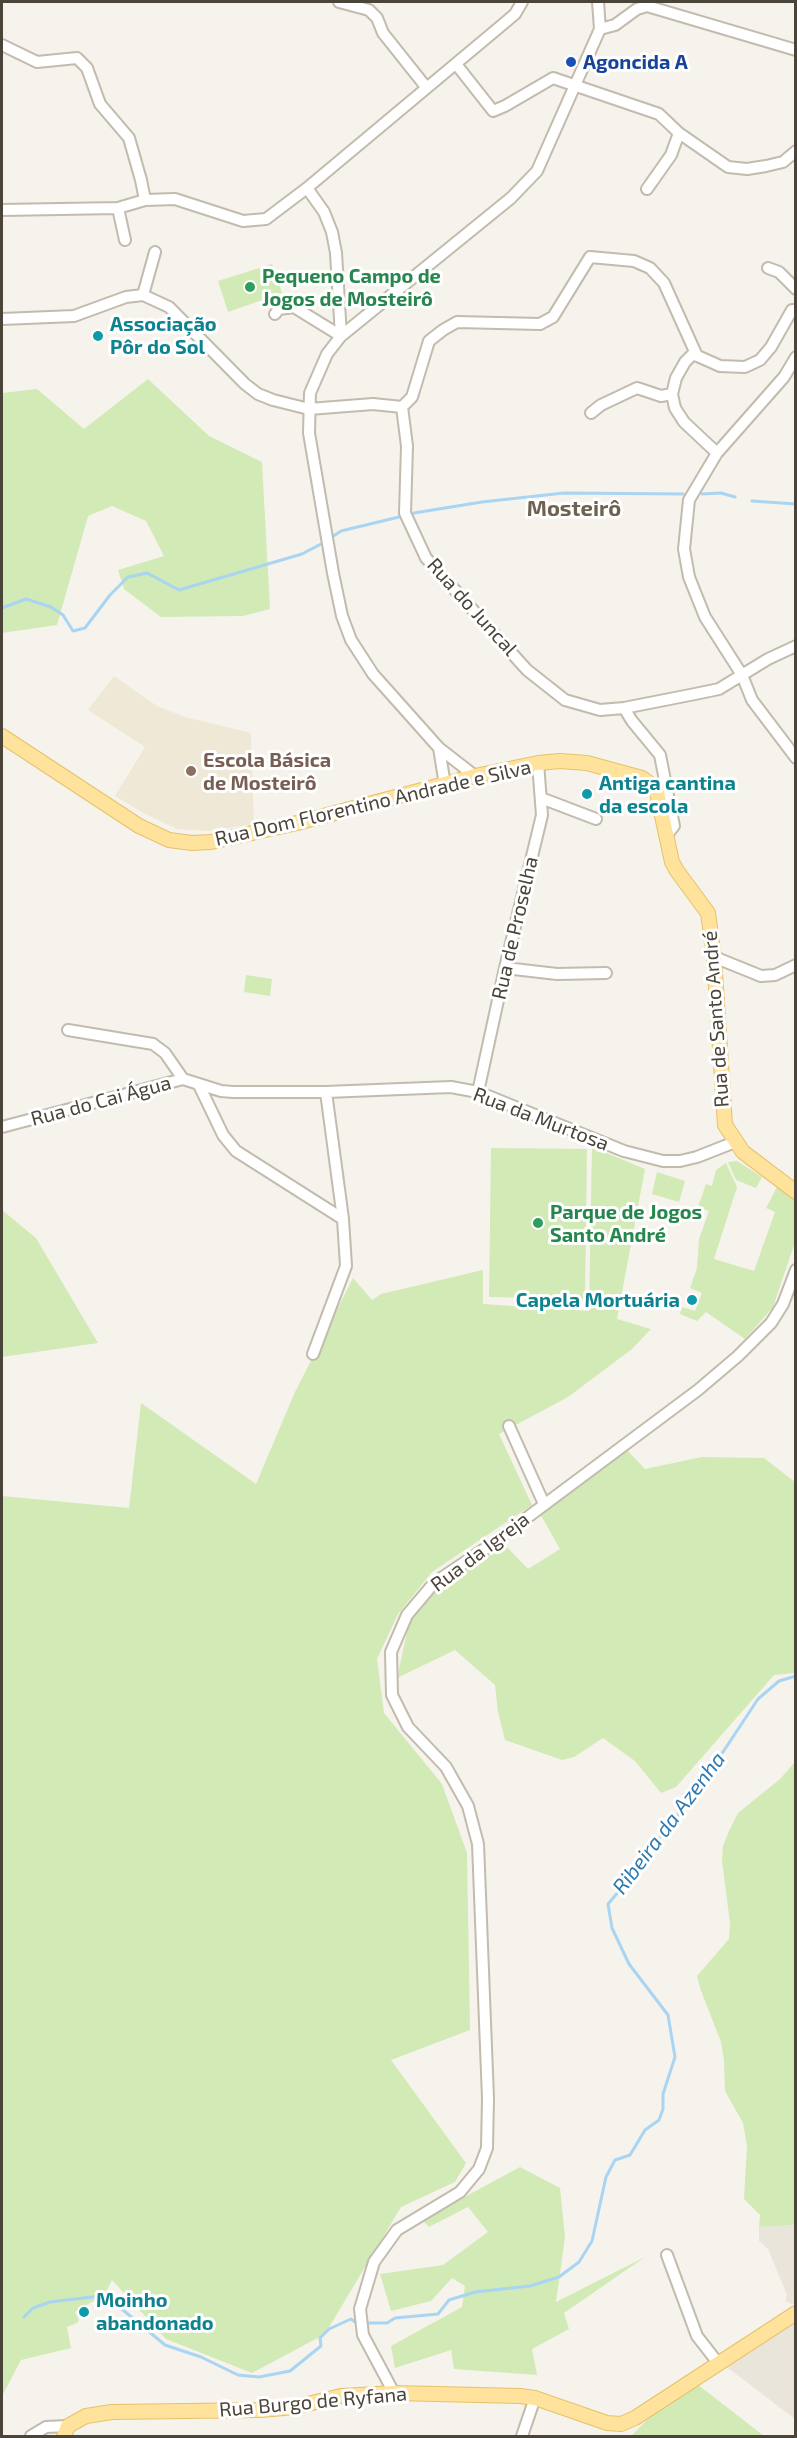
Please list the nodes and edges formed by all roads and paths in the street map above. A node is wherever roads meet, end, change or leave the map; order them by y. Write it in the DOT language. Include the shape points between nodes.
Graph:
graph roads {
  1 [pos="339,2"];
  2 [pos="522,2"];
  3 [pos="598,2"];
  4 [pos="600,29"];
  5 [pos="2,45"];
  6 [pos="795,50"];
  7 [pos="456,64"];
  8 [pos="573,86"];
  9 [pos="426,87"];
  10 [pos="679,133"];
  11 [pos="795,151"];
  12 [pos="307,188"];
  13 [pos="648,189"];
  14 [pos="145,200"];
  15 [pos="118,208"];
  16 [pos="2,210"];
  17 [pos="125,240"];
  18 [pos="155,252"];
  19 [pos="768,268"];
  20 [pos="795,289"];
  21 [pos="144,295"];
  22 [pos="795,310"];
  23 [pos="275,314"];
  24 [pos="2,319"];
  25 [pos="341,336"];
  26 [pos="697,356"];
  27 [pos="795,357"];
  28 [pos="672,394"];
  29 [pos="402,407"];
  30 [pos="309,409"];
  31 [pos="591,413"];
  32 [pos="717,453"];
  33 [pos="795,646"];
  34 [pos="742,675"];
  35 [pos="624,708"];
  36 [pos="2,736"];
  37 [pos="439,748"];
  38 [pos="795,758"];
  39 [pos="538,763"];
  40 [pos="475,776"];
  41 [pos="445,785"];
  42 [pos="541,798"];
  43 [pos="596,819"];
  44 [pos="665,831"];
  45 [pos="714,957"];
  46 [pos="795,965"];
  47 [pos="505,968"];
  48 [pos="606,973"];
  49 [pos="68,1030"];
  50 [pos="183,1079"];
  51 [pos="199,1085"];
  52 [pos="326,1092"];
  53 [pos="478,1092"];
  54 [pos="2,1127"];
  55 [pos="735,1143"];
  56 [pos="795,1192"];
  57 [pos="343,1219"];
  58 [pos="795,1270"];
  59 [pos="313,1354"];
  60 [pos="509,1426"];
  61 [pos="544,1504"];
  62 [pos="667,2255"];
  63 [pos="792,2315"];
  64 [pos="718,2363"];
  65 [pos="394,2393"];
  66 [pos="535,2398"];
  67 [pos="66,2431"];
  68 [pos="31,2436"];
  69 [pos="522,2436"];
  1 -- 9 [label="street" via="369,10"];
  2 -- 7 [label="street" via="515,14"];
  3 -- 4 [label="street"];
  4 -- 6 [label="street" via="615,25 647,6"];
  4 -- 8 [label="street"];
  5 -- 14 [label="street" via="37,62 77,58 87,68 100,104 129,138"];
  7 -- 8 [label="street" via="493,111 553,78"];
  7 -- 9 [label="street"];
  8 -- 10 [label="street" via="659,114"];
  8 -- 25 [label="street" via="543,160 530,180"];
  9 -- 12 [label="street"];
  10 -- 11 [label="street" via="728,167 747,169 783,162"];
  10 -- 13 [label="street" via="671,155"];
  12 -- 14 [label="street" via="266,219 243,221 175,199"];
  12 -- 25 [label="street" via="332,232"];
  14 -- 15 [label="street"];
  15 -- 16 [label="street"];
  15 -- 17 [label="street"];
  18 -- 21 [label="street"];
  19 -- 20 [label="street" via="779,272"];
  21 -- 24 [label="street" via="126,297 74,316"];
  21 -- 30 [label="street" via="169,308 258,394"];
  22 -- 26 [label="street" via="760,360 745,367 720,366"];
  23 -- 25 [label="street" via="279,309 294,307"];
  25 -- 30 [label="street" via="317,375"];
  26 -- 28 [label="street" via="693,354 685,362"];
  26 -- 29 [label="street" via="664,283 650,267 634,261 590,257 553,317 540,324 457,322 429,341 412,397"];
  27 -- 32 [label="street" via="784,377"];
  28 -- 31 [label="street" via="661,396 637,388"];
  28 -- 32 [label="street" via="684,422"];
  29 -- 30 [label="street"];
  29 -- 35 [label="street, Rua do Juncal" via="407,447 405,513 426,558 527,670 565,700 600,710"];
  30 -- 37 [label="street" via="309,433 333,573 351,640 373,674"];
  32 -- 34 [label="street" via="689,500 684,549 689,577 705,617"];
  33 -- 34 [label="street, Rua do Juncal"];
  34 -- 35 [label="street, Rua do Juncal" via="719,688"];
  34 -- 38 [label="street" via="752,700"];
  35 -- 44 [label="street" via="660,755 674,826"];
  36 -- 41 [label="main road, Rua Dom Florentino Andrade e Silva" via="139,826 169,840 192,843 297,823"];
  37 -- 40 [label="street"];
  37 -- 41 [label="street"];
  39 -- 40 [label="main road, Rua Dom Florentino Andrade e Silva"];
  39 -- 42 [label="street, Rua de Proselha"];
  39 -- 44 [label="main road, Rua Dom Florentino Andrade e Silva" via="587,763 642,778 656,788"];
  40 -- 41 [label="main road, Rua Dom Florentino Andrade e Silva"];
  42 -- 43 [label="street"];
  42 -- 47 [label="street, Rua de Proselha" via="542,815"];
  44 -- 45 [label="main road, Rua de Santo André" via="677,872 708,913"];
  45 -- 46 [label="street" via="761,976 775,975"];
  45 -- 55 [label="main road, Rua de Santo André" via="723,1118"];
  47 -- 48 [label="street" via="557,974"];
  47 -- 53 [label="street, Rua de Proselha"];
  49 -- 50 [label="street" via="153,1044 165,1053"];
  50 -- 51 [label="street, Rua do Cai Água"];
  50 -- 54 [label="street, Rua do Cai Água"];
  51 -- 52 [label="street, Rua da Murtosa" via="233,1092"];
  51 -- 57 [label="street" via="236,1151"];
  52 -- 53 [label="street, Rua da Murtosa" via="451,1087"];
  52 -- 57 [label="street"];
  53 -- 55 [label="street, Rua da Murtosa" via="663,1161 680,1161"];
  55 -- 56 [label="main road, Rua de Santo André"];
  57 -- 59 [label="street" via="346,1266"];
  58 -- 61 [label="street, Rua da Igreja" via="783,1304 771,1323 738,1356"];
  60 -- 61 [label="street"];
  61 -- 65 [label="street, Rua da Igreja" via="434,1583 407,1615 391,1652 392,1695 408,1726 446,1767 468,1806 478,1844 488,2098 487,2148 479,2169 460,2192 397,2230 374,2262 360,2309 363,2335"];
  62 -- 64 [label="street" via="697,2336"];
  63 -- 64 [label="main road, Rua Burgo de Ryfana"];
  64 -- 66 [label="main road, Rua Burgo de Ryfana" via="621,2424 607,2423"];
  65 -- 66 [label="main road, Rua Burgo de Ryfana" via="508,2394"];
  65 -- 67 [label="main road, Rua Burgo de Ryfana" via="341,2396 295,2408 112,2412 86,2416"];
  66 -- 69 [label="street"];
  67 -- 68 [label="street" via="46,2427"];
}
